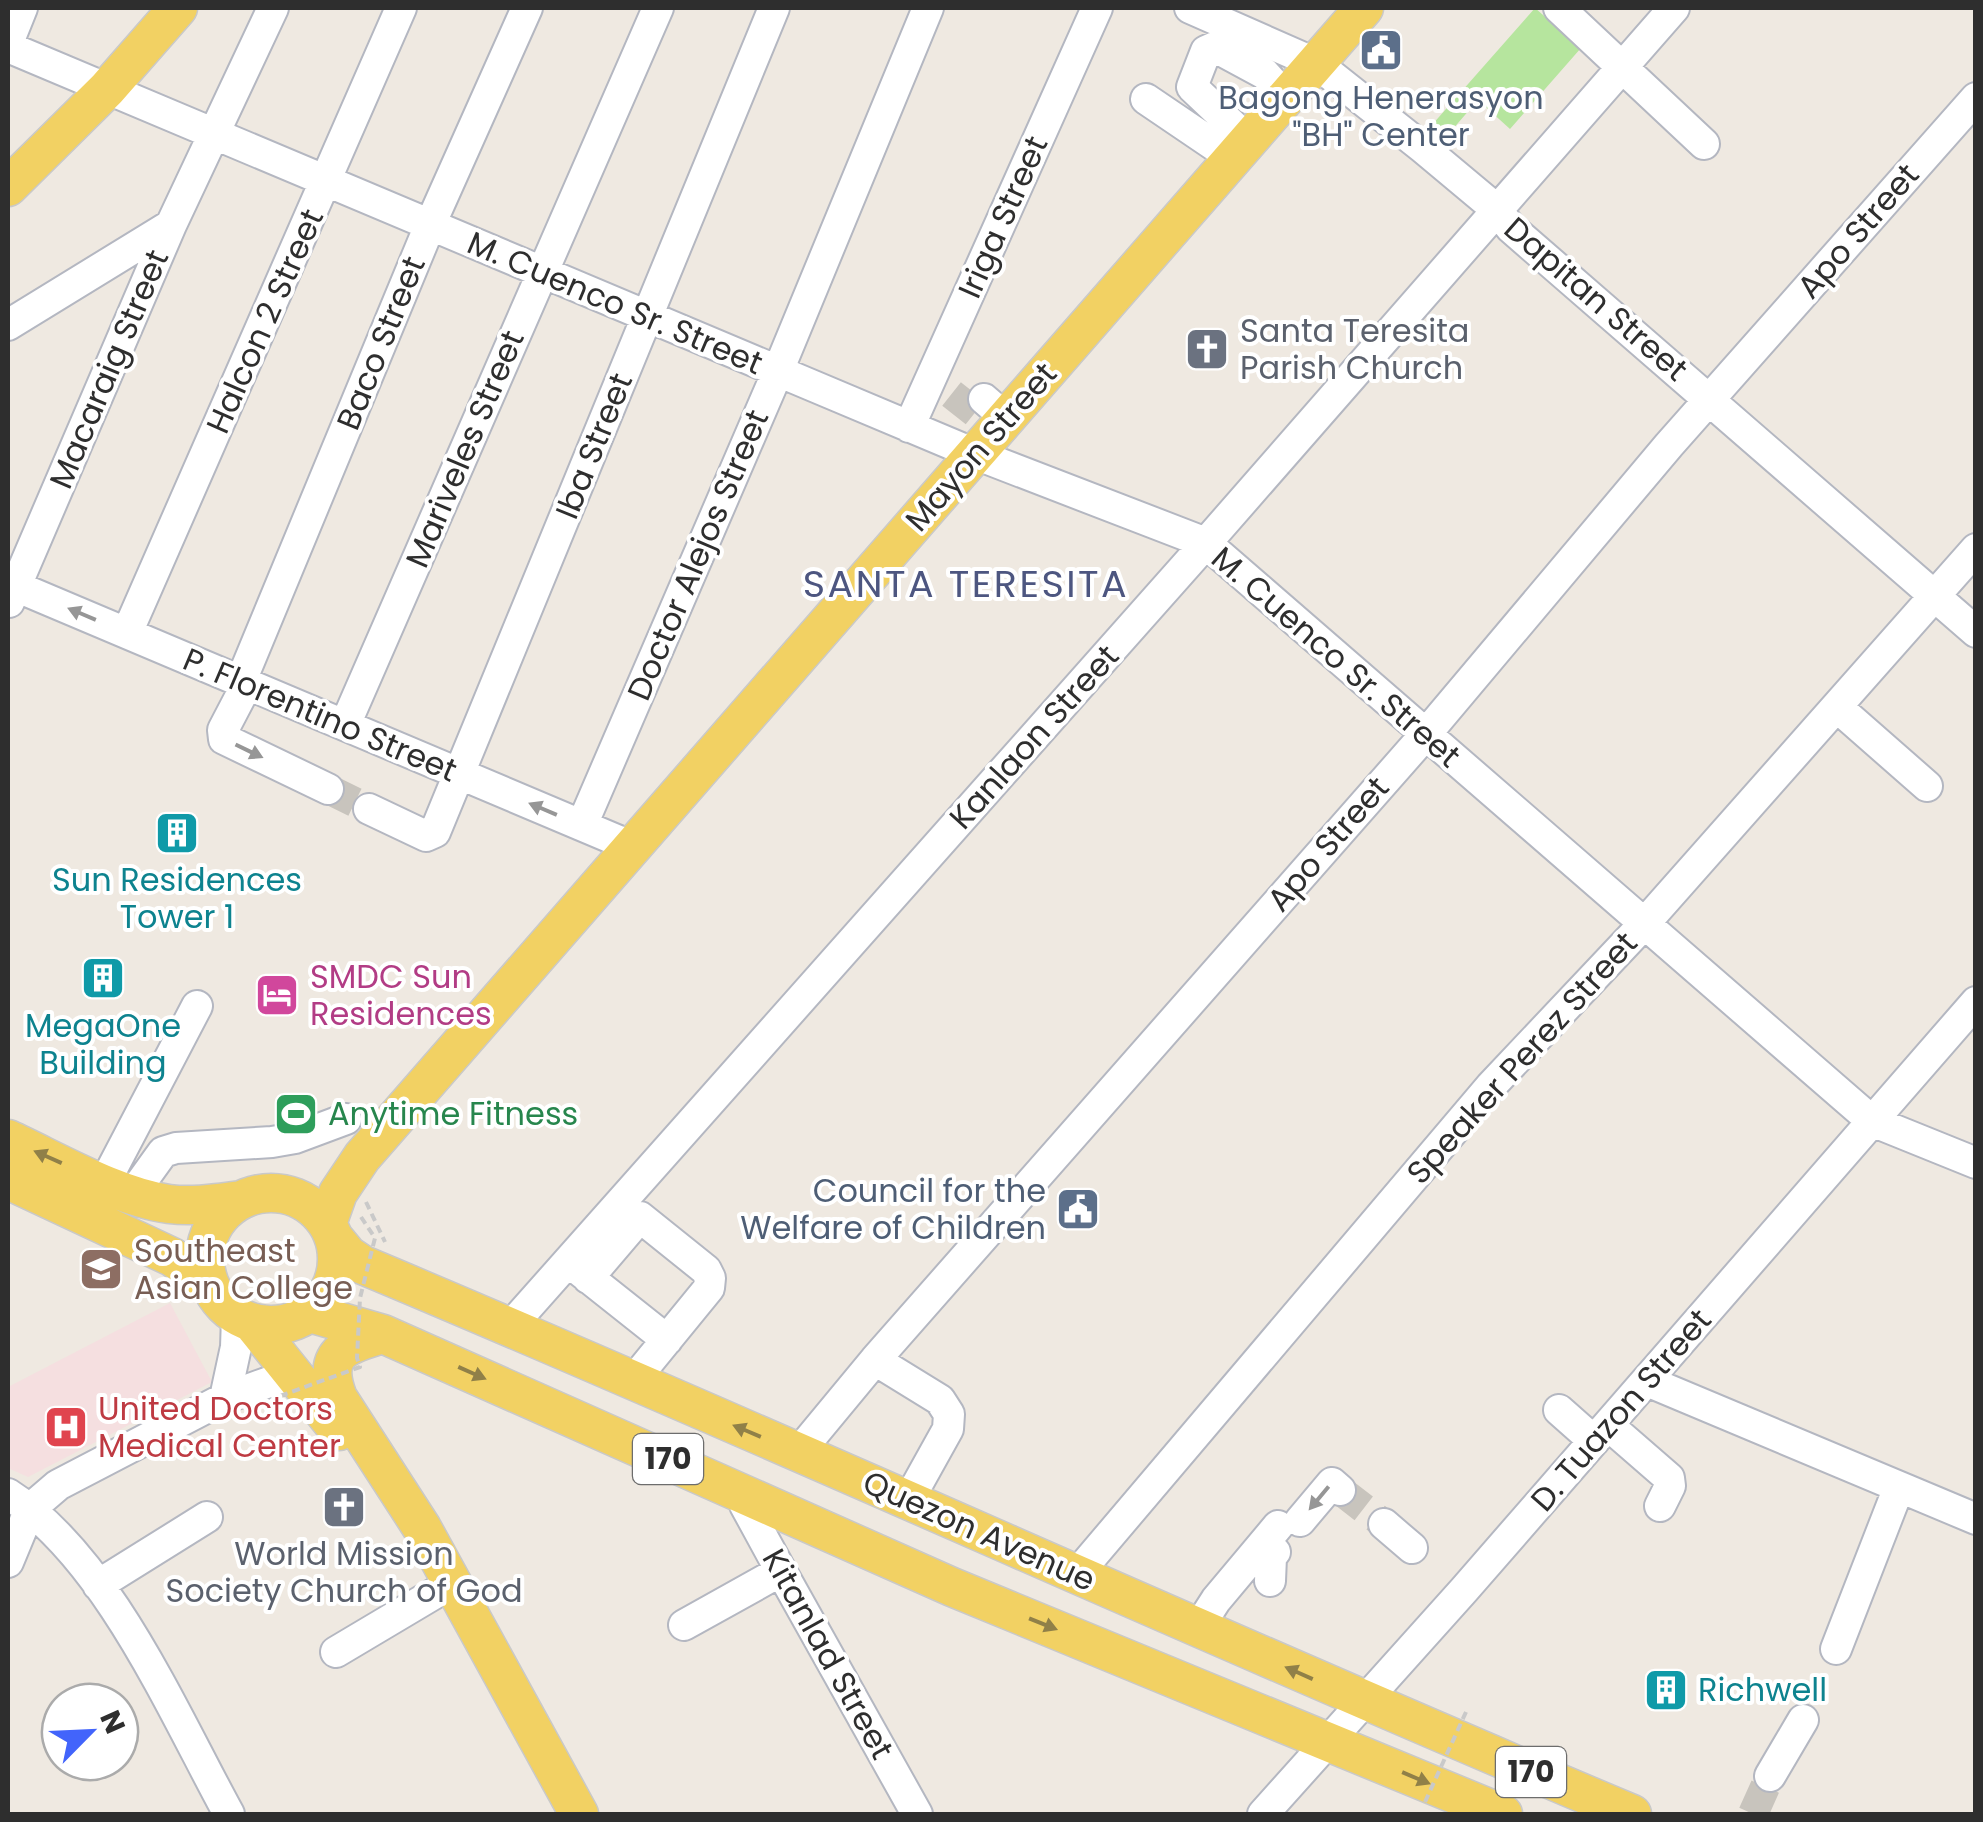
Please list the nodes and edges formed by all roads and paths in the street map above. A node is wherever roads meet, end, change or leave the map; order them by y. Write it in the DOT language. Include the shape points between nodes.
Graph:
graph roads {
  1 [pos="22,8"];
  2 [pos="178,8"];
  3 [pos="273,8"];
  4 [pos="400,8"];
  5 [pos="527,8"];
  6 [pos="658,8"];
  7 [pos="774,8"];
  8 [pos="928,8"];
  9 [pos="1097,8"];
  10 [pos="1190,8"];
  11 [pos="1364,8"];
  12 [pos="1559,8"];
  13 [pos="1674,8"];
  14 [pos="1254,20"];
  15 [pos="8,45"];
  16 [pos="1317,64"];
  17 [pos="1622,66"];
  18 [pos="107,90"];
  19 [pos="1286,97"];
  20 [pos="1976,98"];
  21 [pos="1146,99"];
  22 [pos="215,135"];
  23 [pos="1704,144"];
  24 [pos="1241,149"];
  25 [pos="327,182"];
  26 [pos="8,188"];
  27 [pos="1496,210"];
  28 [pos="171,225"];
  29 [pos="430,225"];
  30 [pos="541,272"];
  31 [pos="648,317"];
  32 [pos="8,325"];
  33 [pos="778,372"];
  34 [pos="972,391"];
  35 [pos="1710,398"];
  36 [pos="909,426"];
  37 [pos="975,454"];
  38 [pos="1206,543"];
  39 [pos="1976,550"];
  40 [pos="10,591"];
  41 [pos="1934,596"];
  42 [pos="1976,632"];
  43 [pos="127,634"];
  44 [pos="244,683"];
  45 [pos="1837,707"];
  46 [pos="345,726"];
  47 [pos="1424,734"];
  48 [pos="462,779"];
  49 [pos="1927,786"];
  50 [pos="328,789"];
  51 [pos="369,809"];
  52 [pos="582,826"];
  53 [pos="632,847"];
  54 [pos="1644,924"];
  55 [pos="1976,1002"];
  56 [pos="198,1006"];
  57 [pos="346,1119"];
  58 [pos="1872,1121"];
  59 [pos="8,1139"];
  60 [pos="362,1157"];
  61 [pos="1976,1164"];
  62 [pos="8,1180"];
  63 [pos="636,1186"];
  64 [pos="118,1188"];
  65 [pos="282,1194"];
  66 [pos="364,1195"];
  67 [pos="240,1200"];
  68 [pos="372,1218"];
  69 [pos="330,1231"];
  70 [pos="377,1254"];
  71 [pos="724,1266"];
  72 [pos="578,1270"];
  73 [pos="208,1282"];
  74 [pos="310,1313"];
  75 [pos="245,1320"];
  76 [pos="508,1328"];
  77 [pos="383,1334"];
  78 [pos="667,1340"];
  79 [pos="875,1360"];
  80 [pos="1647,1380"];
  81 [pos="633,1381"];
  82 [pos="289,1387"];
  83 [pos="225,1398"];
  84 [pos="1559,1410"];
  85 [pos="1601,1433"];
  86 [pos="813,1459"];
  87 [pos="1900,1487"];
  88 [pos="1340,1490"];
  89 [pos="742,1492"];
  90 [pos="908,1500"];
  91 [pos="19,1502"];
  92 [pos="1660,1506"];
  93 [pos="207,1517"];
  94 [pos="1976,1519"];
  95 [pos="807,1520"];
  96 [pos="1384,1524"];
  97 [pos="422,1528"];
  98 [pos="978,1529"];
  99 [pos="1412,1548"];
  100 [pos="8,1562"];
  101 [pos="781,1571"];
  102 [pos="1077,1574"];
  103 [pos="452,1583"];
  104 [pos="98,1585"];
  105 [pos="952,1587"];
  106 [pos="684,1625"];
  107 [pos="1198,1628"];
  108 [pos="1836,1648"];
  109 [pos="336,1652"];
  110 [pos="1365,1702"];
  111 [pos="1466,1712"];
  112 [pos="1804,1720"];
  113 [pos="1330,1742"];
  114 [pos="1770,1776"];
  115 [pos="1425,1802"];
  116 [pos="229,1814"];
  117 [pos="580,1814"];
  118 [pos="917,1814"];
  119 [pos="1263,1814"];
  120 [pos="1502,1814"];
  121 [pos="1632,1814"];
  1 -- 15 [label="street"];
  2 -- 18 [label="main road"];
  3 -- 22 [label="street, Macaraig Street"];
  4 -- 25 [label="street, Halcon 2 Street"];
  5 -- 29 [label="street, Baco Street"];
  6 -- 30 [label="street, Mariveles Street"];
  7 -- 31 [label="street, Iba Street"];
  8 -- 33 [label="street, Doctor Alejos Street"];
  9 -- 34 [label="street, Iriga Street"];
  10 -- 14 [label="street, Dapitan Street"];
  11 -- 16 [label="main road, Mayon Street"];
  12 -- 17 [label="street"];
  13 -- 17 [label="street, Kanlaon Street"];
  14 -- 16 [label="street, Dapitan Street"];
  15 -- 18 [label="street, M. Cuenco Sr. Street"];
  16 -- 19 [label="main road, Mayon Street"];
  16 -- 27 [label="street, Dapitan Street"];
  17 -- 23 [label="street"];
  17 -- 27 [label="street, Kanlaon Street"];
  18 -- 22 [label="street, M. Cuenco Sr. Street"];
  18 -- 26 [label="main road"];
  19 -- 24 [label="main road, Mayon Street"];
  19 -- 24 [label="street" via="1264,74 1215,47 1206,51 1192,87"];
  20 -- 35 [label="street, Apo Street"];
  21 -- 24 [label="street"];
  22 -- 25 [label="street, M. Cuenco Sr. Street"];
  22 -- 28 [label="street, Macaraig Street"];
  24 -- 34 [label="main road, Mayon Street"];
  25 -- 29 [label="street, M. Cuenco Sr. Street"];
  25 -- 43 [label="street, Halcon 2 Street"];
  27 -- 35 [label="street, Dapitan Street"];
  27 -- 38 [label="street, Kanlaon Street"];
  28 -- 32 [label="street"];
  28 -- 40 [label="street, Macaraig Street"];
  29 -- 30 [label="street, M. Cuenco Sr. Street"];
  29 -- 44 [label="street, Baco Street"];
  30 -- 31 [label="street, M. Cuenco Sr. Street"];
  30 -- 46 [label="street, Mariveles Street"];
  31 -- 33 [label="street, M. Cuenco Sr. Street"];
  31 -- 48 [label="street, Iba Street"];
  33 -- 36 [label="street, M. Cuenco Sr. Street"];
  33 -- 52 [label="street, Doctor Alejos Street"];
  34 -- 36 [label="street, Iriga Street"];
  34 -- 37 [label="main road, Mayon Street"];
  35 -- 41 [label="street, Dapitan Street"];
  35 -- 47 [label="street, Apo Street"];
  36 -- 37 [label="street, M. Cuenco Sr. Street" via="946,427"];
  37 -- 38 [label="street, M. Cuenco Sr. Street"];
  37 -- 53 [label="main road, Mayon Street"];
  38 -- 47 [label="street, M. Cuenco Sr. Street"];
  38 -- 63 [label="street, Kanlaon Street"];
  39 -- 41 [label="street, Speaker Perez Street"];
  43 -- 40 [label="street, P. Florentino Street, one-way"];
  41 -- 42 [label="street, Dapitan Street"];
  41 -- 45 [label="street, Speaker Perez Street"];
  43 -- 44 [label="street, P. Florentino Street"];
  44 -- 46 [label="street, P. Florentino Street"];
  44 -- 50 [label="street, Baco Street, one-way" via="224,739"];
  45 -- 49 [label="street"];
  45 -- 54 [label="street, Speaker Perez Street"];
  46 -- 48 [label="street, P. Florentino Street"];
  47 -- 54 [label="street, M. Cuenco Sr. Street"];
  47 -- 79 [label="street, Apo Street"];
  48 -- 51 [label="street, Iba Street" via="435,832 426,836"];
  52 -- 48 [label="street, P. Florentino Street, one-way"];
  52 -- 53 [label="street, P. Florentino Street"];
  53 -- 60 [label="main road, Mayon Street"];
  54 -- 58 [label="street, M. Cuenco Sr. Street"];
  54 -- 102 [label="street, Speaker Perez Street" via="1491,1086"];
  55 -- 58 [label="street, D. Tuazon Street"];
  56 -- 64 [label="street"];
  57 -- 64 [label="street" via="295,1138 162,1152"];
  58 -- 61 [label="street, M. Cuenco Sr. Street"];
  58 -- 80 [label="street, D. Tuazon Street"];
  64 -- 59 [label="main road, one-way"];
  60 -- 65 [label="main road, Mayon Street"];
  60 -- 69 [label="main road, Mayon Street" via="338,1193"];
  62 -- 73 [label="main road" via="172,1256"];
  63 -- 71 [label="street"];
  63 -- 72 [label="street, Kanlaon Street"];
  64 -- 67 [label="main road" via="167,1204"];
  65 -- 67 [label="main road"];
  65 -- 69 [label="main road, 170" via="310,1206"];
  66 -- 68 [label="path"];
  67 -- 73 [label="main road" via="209,1234"];
  68 -- 70 [label="path" via="386,1240"];
  68 -- 70 [label="path" via="366,1208 359,1213"];
  69 -- 70 [label="main road, Quezon Avenue / 170" via="348,1255"];
  69 -- 74 [label="main road" via="336,1271"];
  70 -- 76 [label="main road, Quezon Avenue / 170"];
  70 -- 82 [label="path, bridge" via="360,1298 360,1367"];
  72 -- 76 [label="street, Kanlaon Street"];
  72 -- 78 [label="street"];
  72 -- 78 [label="street" via="644,1218 710,1278"];
  73 -- 75 [label="main road"];
  74 -- 75 [label="main road, 170" via="280,1326"];
  74 -- 77 [label="main road, Quezon Avenue / 170"];
  75 -- 82 [label="main road"];
  75 -- 83 [label="street"];
  76 -- 81 [label="main road, Quezon Avenue / 170"];
  77 -- 89 [label="main road, Quezon Avenue / 170, one-way"];
  77 -- 97 [label="main road" via="342,1349 331,1381"];
  78 -- 81 [label="street"];
  79 -- 86 [label="street, Apo Street"];
  79 -- 90 [label="street" via="940,1400 950,1414"];
  80 -- 85 [label="street, D. Tuazon Street"];
  80 -- 87 [label="street"];
  86 -- 81 [label="main road, Quezon Avenue / 170, one-way"];
  82 -- 83 [label="street" via="272,1381"];
  82 -- 97 [label="main road"];
  83 -- 91 [label="street"];
  84 -- 85 [label="street"];
  85 -- 92 [label="street" via="1669,1478"];
  85 -- 110 [label="street, D. Tuazon Street"];
  86 -- 90 [label="main road, Quezon Avenue / 170"];
  86 -- 95 [label="main road" via="851,1485 855,1496 854,1506 835,1522"];
  87 -- 94 [label="street"];
  87 -- 108 [label="street"];
  88 -- 107 [label="street, one-way" via="1332,1483 1281,1545 1216,1600"];
  89 -- 95 [label="main road, Quezon Avenue / 170"];
  89 -- 101 [label="street, Kitanlad Street"];
  90 -- 98 [label="main road, Quezon Avenue / 170"];
  91 -- 100 [label="street"];
  91 -- 104 [label="street" via="59,1534"];
  93 -- 104 [label="street"];
  95 -- 105 [label="main road, Quezon Avenue / 170"];
  96 -- 99 [label="street"];
  97 -- 103 [label="main road"];
  98 -- 102 [label="main road, Quezon Avenue / 170"];
  98 -- 105 [label="main road" via="951,1532 936,1548 938,1570"];
  101 -- 106 [label="street"];
  101 -- 118 [label="street, Kitanlad Street"];
  102 -- 107 [label="main road, Quezon Avenue / 170"];
  103 -- 109 [label="street"];
  103 -- 117 [label="main road"];
  104 -- 116 [label="street"];
  105 -- 113 [label="main road, Quezon Avenue / 170, one-way"];
  110 -- 107 [label="main road, Quezon Avenue / 170, one-way"];
  110 -- 113 [label="street, D. Tuazon Street"];
  110 -- 121 [label="main road, Quezon Avenue / 170"];
  111 -- 115 [label="path, bridge"];
  112 -- 114 [label="street"];
  113 -- 119 [label="street, D. Tuazon Street"];
  113 -- 120 [label="main road, Quezon Avenue / 170, one-way"];
}
